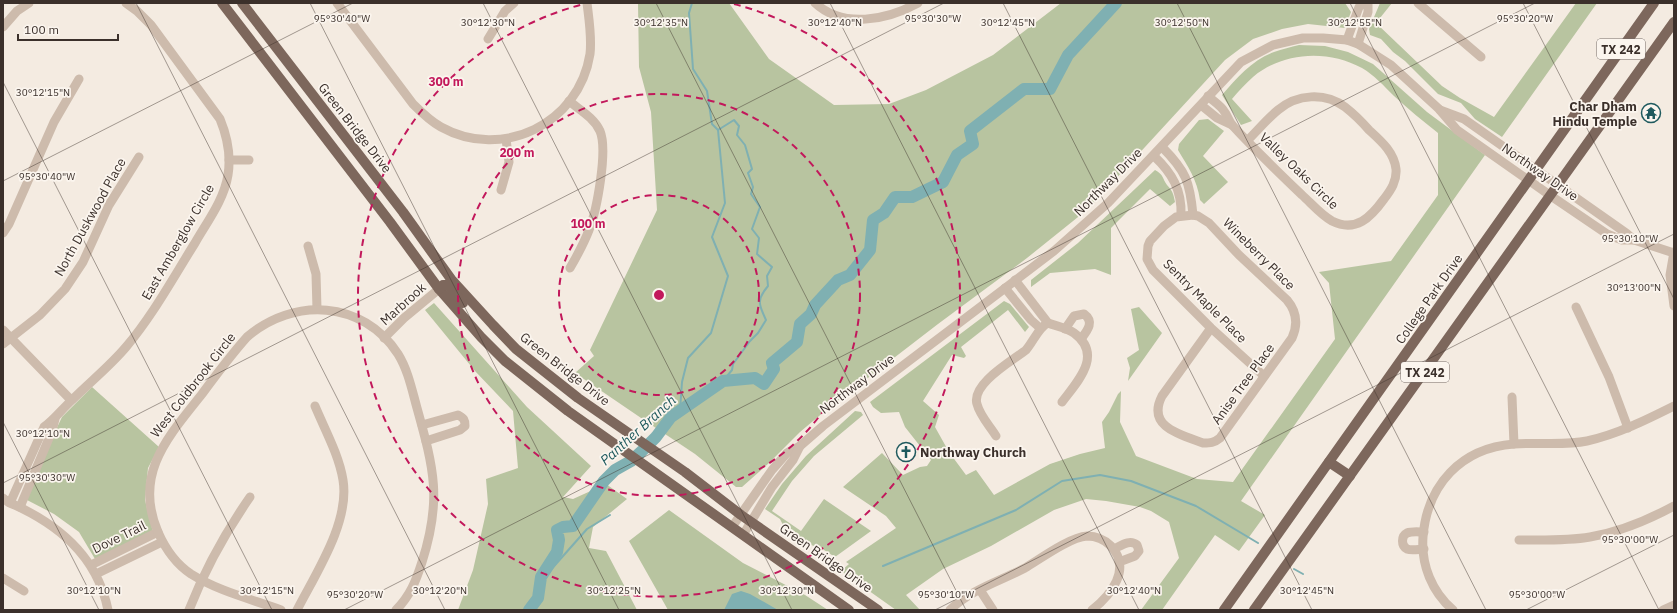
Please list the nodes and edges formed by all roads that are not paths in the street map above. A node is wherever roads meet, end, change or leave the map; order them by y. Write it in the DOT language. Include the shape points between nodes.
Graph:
graph roads {
  1 [pos="126,3"];
  2 [pos="222,3"];
  3 [pos="242,3"];
  4 [pos="338,3"];
  5 [pos="514,3"];
  6 [pos="587,3"];
  7 [pos="815,3"];
  8 [pos="918,3"];
  9 [pos="1364,3"];
  10 [pos="1368,3"];
  11 [pos="1418,3"];
  12 [pos="1654,3"];
  13 [pos="26,4"];
  14 [pos="1674,22"];
  15 [pos="3,27"];
  16 [pos="488,39"];
  17 [pos="1347,40"];
  18 [pos="1358,44"];
  19 [pos="1481,57"];
  20 [pos="79,79"];
  21 [pos="1208,96"];
  22 [pos="569,101"];
  23 [pos="1201,105"];
  24 [pos="1439,110"];
  25 [pos="1232,125"];
  26 [pos="506,139"];
  27 [pos="1248,140"];
  28 [pos="1162,147"];
  29 [pos="1154,156"];
  30 [pos="139,157"];
  31 [pos="229,160"];
  32 [pos="250,160"];
  33 [pos="1536,170"];
  34 [pos="1529,180"];
  35 [pos="1559,185"];
  36 [pos="501,190"];
  37 [pos="1551,196"];
  38 [pos="1193,215"];
  39 [pos="1181,216"];
  40 [pos="3,232"];
  41 [pos="1634,240"];
  42 [pos="308,246"];
  43 [pos="1674,253"];
  44 [pos="570,268"];
  45 [pos="1015,280"];
  46 [pos="1005,288"];
  47 [pos="439,289"];
  48 [pos="1674,306"];
  49 [pos="1576,307"];
  50 [pos="317,310"];
  51 [pos="1296,321"];
  52 [pos="1044,326"];
  53 [pos="1211,328"];
  54 [pos="1065,329"];
  55 [pos="3,330"];
  56 [pos="384,338"];
  57 [pos="1081,339"];
  58 [pos="7,341"];
  59 [pos="516,349"];
  60 [pos="1264,376"];
  61 [pos="1512,397"];
  62 [pos="71,400"];
  63 [pos="1062,402"];
  64 [pos="315,406"];
  65 [pos="1674,406"];
  66 [pos="55,419"];
  67 [pos="422,425"];
  68 [pos="1628,428"];
  69 [pos="996,436"];
  70 [pos="426,441"];
  71 [pos="1514,444"];
  72 [pos="800,446"];
  73 [pos="1329,462"];
  74 [pos="1350,476"];
  75 [pos="250,497"];
  76 [pos="6,501"];
  77 [pos="1674,506"];
  78 [pos="20,507"];
  79 [pos="741,515"];
  80 [pos="751,522"];
  81 [pos="732,527"];
  82 [pos="158,532"];
  83 [pos="1424,532"];
  84 [pos="743,535"];
  85 [pos="1519,540"];
  86 [pos="162,542"];
  87 [pos="1114,549"];
  88 [pos="1424,549"];
  89 [pos="1119,562"];
  90 [pos="91,565"];
  91 [pos="96,574"];
  92 [pos="3,578"];
  93 [pos="202,580"];
  94 [pos="980,590"];
  95 [pos="24,591"];
  96 [pos="1674,605"];
  97 [pos="1451,609"];
  98 [pos="108,610"];
  99 [pos="189,610"];
  100 [pos="281,610"];
  101 [pos="297,610"];
  102 [pos="396,610"];
  103 [pos="850,610"];
  104 [pos="878,610"];
  105 [pos="950,610"];
  106 [pos="993,610"];
  107 [pos="1092,610"];
  108 [pos="1224,610"];
  109 [pos="1254,610"];
  110 [pos="1662,610"];
  1 -- 31 [label="street, East Amberglow Circle" via="151,25 220,118"];
  2 -- 47 [label="main road"];
  3 -- 59 [label="main road, Green Bridge Drive" via="452,279"];
  4 -- 26 [label="street" via="413,104 425,116 441,128 464,137 481,140"];
  5 -- 16 [label="street" via="505,11"];
  6 -- 22 [label="street" via="591,34 590,55 583,77"];
  7 -- 8 [label="street" via="833,15 855,20 888,15"];
  9 -- 17 [label="street"];
  10 -- 18 [label="street" via="1368,12"];
  11 -- 19 [label="street"];
  12 -- 33 [label="main road, College Park Drive / TX 242"];
  13 -- 15 [label="street"];
  14 -- 35 [label="main road, TX 242"];
  17 -- 18 [label="street, Northway Drive"];
  17 -- 21 [label="street, Northway Drive" via="1313,37 1273,45 1241,62"];
  18 -- 24 [label="street, Northway Drive" via="1391,65"];
  20 -- 40 [label="street" via="54,122"];
  21 -- 23 [label="street, Northway Drive"];
  21 -- 25 [label="street, Valley Oaks Circle" via="1224,111"];
  22 -- 26 [label="street" via="558,114 531,132"];
  22 -- 44 [label="street" via="597,125 604,146 595,210 588,232"];
  23 -- 25 [label="street, Valley Oaks Circle" via="1217,118"];
  23 -- 28 [label="street, Northway Drive"];
  24 -- 33 [label="street, Northway Drive" via="1464,119"];
  24 -- 34 [label="street, Northway Drive" via="1457,130"];
  25 -- 27 [label="street, Valley Oaks Circle"];
  26 -- 36 [label="street" via="509,162"];
  27 -- 27 [label="street, Valley Oaks Circle" via="1326,217 1338,223 1354,225 1368,219 1393,187 1396,179 1393,158 1386,147 1352,112 1328,99 1320,97 1294,100 1278,110"];
  28 -- 29 [label="street, Northway Drive"];
  28 -- 38 [label="street" via="1176,161 1184,175 1190,191"];
  29 -- 39 [label="street" via="1169,171 1178,188"];
  29 -- 45 [label="street, Northway Drive" via="1108,203 1060,246"];
  30 -- 58 [label="street, North Duskwood Place" via="109,205 83,262 65,289 40,315"];
  31 -- 32 [label="street"];
  31 -- 62 [label="street, East Amberglow Circle" via="228,175 220,200 155,308 126,347"];
  33 -- 34 [label="main road, College Park Drive / TX 242"];
  33 -- 35 [label="street, Northway Drive"];
  34 -- 37 [label="street, Northway Drive"];
  34 -- 73 [label="main road, College Park Drive / TX 242"];
  35 -- 37 [label="main road, TX 242"];
  35 -- 41 [label="street, Northway Drive"];
  37 -- 41 [label="street, Northway Drive" via="1607,234 1622,240"];
  37 -- 74 [label="main road, TX 242"];
  38 -- 39 [label="street, Sentry Maple Place"];
  38 -- 51 [label="street, Wineberry Place" via="1209,223 1287,300"];
  39 -- 53 [label="street, Sentry Maple Place" via="1169,221 1150,241 1147,259 1153,270"];
  41 -- 43 [label="street, Northway Drive"];
  42 -- 50 [label="street" via="316,274"];
  43 -- 48 [label="street" via="1670,275"];
  45 -- 46 [label="street, Northway Drive"];
  45 -- 52 [label="street"];
  46 -- 52 [label="street" via="1032,320"];
  46 -- 72 [label="street, Northway Drive"];
  47 -- 56 [label="street, Marbrook"];
  47 -- 59 [label="main road" via="443,285 448,286 479,320"];
  47 -- 81 [label="main road" via="505,361 568,411"];
  49 -- 68 [label="street" via="1609,377"];
  50 -- 56 [label="street, West Coldbrook Circle" via="352,316"];
  50 -- 82 [label="street, West Coldbrook Circle" via="280,316 255,330 240,345 170,434 158,456 151,481 150,506"];
  51 -- 60 [label="street, Anise Tree Place" via="1292,338"];
  52 -- 54 [label="street"];
  52 -- 69 [label="street" via="1032,344 985,382 977,393 977,405"];
  53 -- 60 [label="street, Sentry Maple Place"];
  53 -- 60 [label="street, Anise Tree Place" via="1162,396 1158,413 1162,423 1174,432 1203,443 1212,443 1220,438"];
  54 -- 57 [label="street" via="1074,332"];
  54 -- 57 [label="street" via="1074,316 1084,314 1089,319 1090,326"];
  55 -- 58 [label="street"];
  56 -- 67 [label="street, West Coldbrook Circle" via="403,364"];
  57 -- 63 [label="street" via="1087,353 1086,368 1080,380"];
  58 -- 62 [label="street"];
  59 -- 79 [label="main road, Green Bridge Drive" via="572,393 685,472"];
  61 -- 71 [label="street"];
  62 -- 66 [label="street, East Amberglow Circle"];
  64 -- 101 [label="street" via="339,462 344,480 344,501 334,537"];
  65 -- 68 [label="street"];
  66 -- 76 [label="street, East Amberglow Circle" via="44,427"];
  66 -- 78 [label="street, East Amberglow Circle"];
  67 -- 70 [label="street, West Coldbrook Circle"];
  67 -- 70 [label="street" via="458,415 465,421 465,426 460,430"];
  68 -- 71 [label="street" via="1585,441"];
  70 -- 102 [label="street, West Coldbrook Circle" via="432,463 434,488 431,528 415,583 407,598"];
  71 -- 83 [label="street" via="1477,454 1456,468 1438,487 1430,502"];
  72 -- 79 [label="street, Northway Drive" via="787,453 772,470"];
  72 -- 80 [label="street, Northway Drive"];
  73 -- 74 [label="main road"];
  73 -- 108 [label="main road, College Park Drive / TX 242"];
  74 -- 109 [label="main road, TX 242"];
  75 -- 93 [label="street" via="220,542"];
  76 -- 78 [label="street"];
  77 -- 85 [label="street" via="1603,534 1573,539"];
  78 -- 90 [label="street" via="52,525"];
  79 -- 80 [label="main road, Green Bridge Drive"];
  79 -- 81 [label="street, Northway Drive"];
  80 -- 84 [label="street, Northway Drive"];
  80 -- 104 [label="main road, Green Bridge Drive"];
  81 -- 84 [label="main road"];
  82 -- 86 [label="street, West Coldbrook Circle"];
  82 -- 90 [label="street, Dove Trail"];
  83 -- 88 [label="street"];
  83 -- 88 [label="street" via="1408,533 1402,542 1408,550"];
  84 -- 103 [label="main road"];
  86 -- 91 [label="street, Dove Trail"];
  86 -- 93 [label="street, West Coldbrook Circle" via="183,568"];
  87 -- 89 [label="street"];
  87 -- 89 [label="street" via="1129,542 1137,545 1139,551 1135,556"];
  87 -- 94 [label="street" via="1095,537 1081,537"];
  88 -- 97 [label="street" via="1430,579"];
  89 -- 107 [label="street" via="1120,570 1115,585 1105,599"];
  90 -- 91 [label="street"];
  91 -- 98 [label="street"];
  92 -- 95 [label="street"];
  93 -- 99 [label="street"];
  93 -- 100 [label="street, West Coldbrook Circle"];
  94 -- 105 [label="street"];
  94 -- 106 [label="street"];
  96 -- 110 [label="street"];
}
